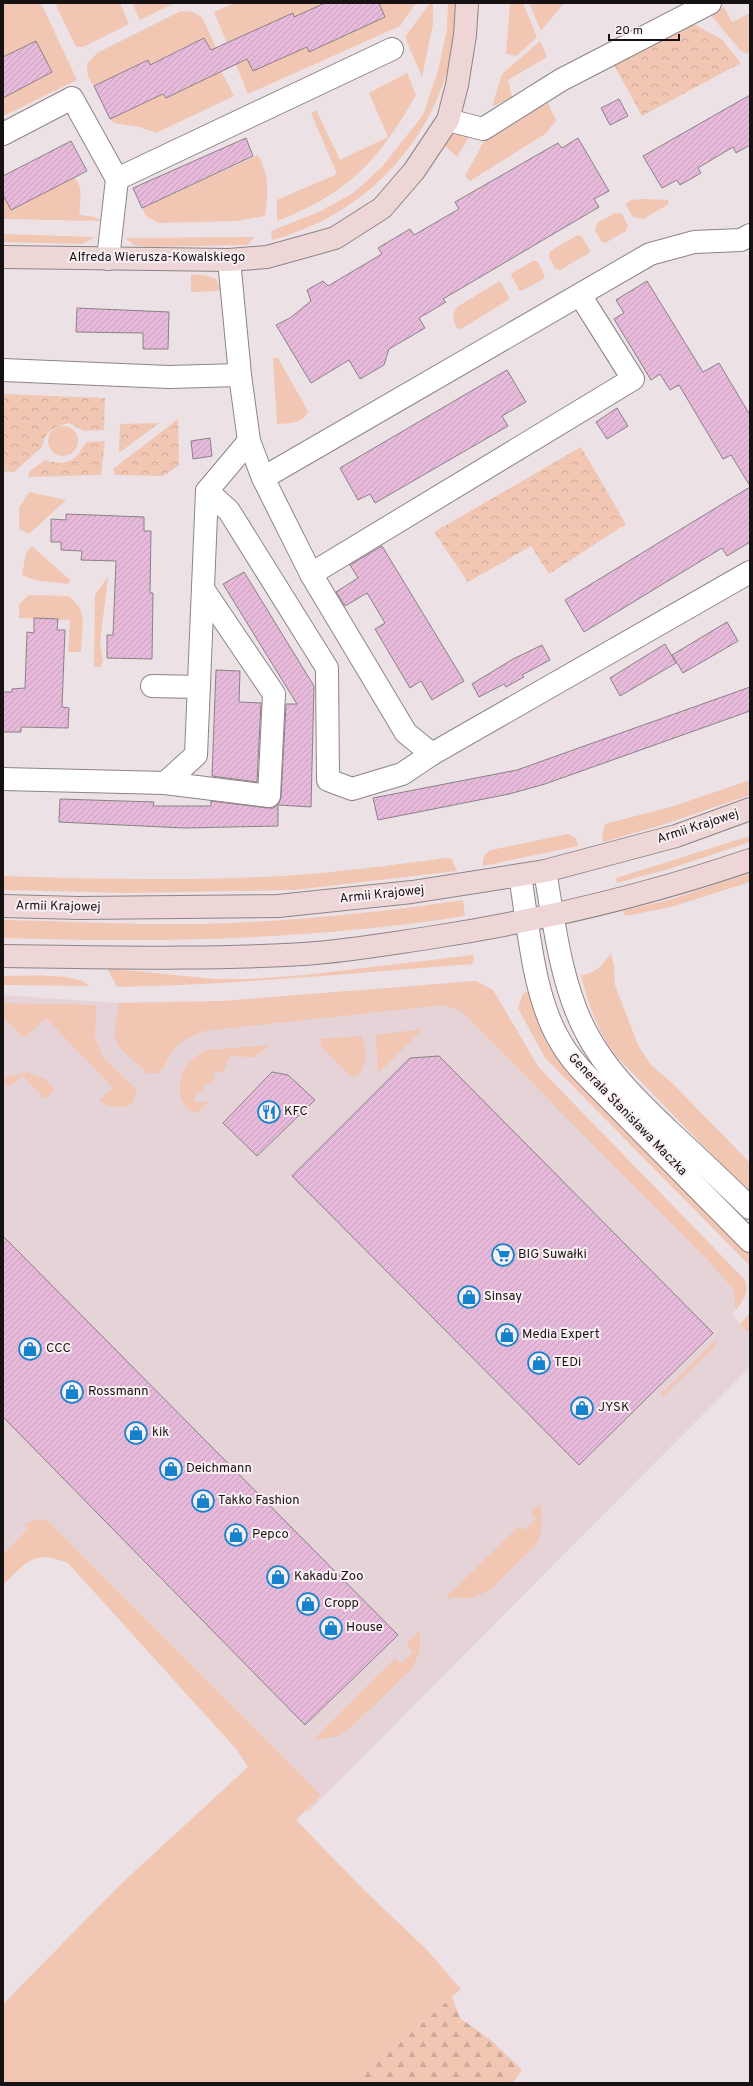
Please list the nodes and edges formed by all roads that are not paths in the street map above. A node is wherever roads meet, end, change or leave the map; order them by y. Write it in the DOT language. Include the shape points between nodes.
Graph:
graph roads {
  1 [pos="468,3"];
  2 [pos="710,3"];
  3 [pos="392,49"];
  4 [pos="448,120"];
  5 [pos="3,134"];
  6 [pos="117,180"];
  7 [pos="750,235"];
  8 [pos="3,257"];
  9 [pos="108,259"];
  10 [pos="230,260"];
  11 [pos="580,295"];
  12 [pos="3,370"];
  13 [pos="240,375"];
  14 [pos="249,441"];
  15 [pos="263,478"];
  16 [pos="207,491"];
  17 [pos="750,572"];
  18 [pos="311,574"];
  19 [pos="203,589"];
  20 [pos="152,686"];
  21 [pos="199,687"];
  22 [pos="432,754"];
  23 [pos="3,779"];
  24 [pos="165,783"];
  25 [pos="750,809"];
  26 [pos="750,860"];
  27 [pos="545,871"];
  28 [pos="520,876"];
  29 [pos="3,906"];
  30 [pos="553,915"];
  31 [pos="528,920"];
  32 [pos="3,956"];
  33 [pos="750,1208"];
  34 [pos="750,1241"];
  1 -- 4 [label="main road, Alfreda Wierusza-Kowalskiego" via="462,56"];
  2 -- 4 [label="street" via="561,80 483,129"];
  3 -- 6 [label="street"];
  4 -- 10 [label="main road, Alfreda Wierusza-Kowalskiego" via="414,171 382,208 334,238 267,257"];
  5 -- 6 [label="street" via="72,98"];
  6 -- 9 [label="street"];
  7 -- 11 [label="street" via="741,240 694,242 650,254"];
  8 -- 9 [label="main road, Alfreda Wierusza-Kowalskiego"];
  9 -- 10 [label="main road, Alfreda Wierusza-Kowalskiego"];
  10 -- 13 [label="street"];
  11 -- 15 [label="street"];
  11 -- 18 [label="street" via="634,380"];
  12 -- 13 [label="street" via="169,377"];
  13 -- 14 [label="street"];
  14 -- 15 [label="street"];
  14 -- 16 [label="street"];
  15 -- 18 [label="street"];
  16 -- 19 [label="street"];
  16 -- 22 [label="street" via="229,510 327,668 328,780 352,789 402,774"];
  17 -- 22 [label="street"];
  18 -- 22 [label="street" via="406,733"];
  19 -- 21 [label="street"];
  19 -- 24 [label="street" via="274,694 269,796"];
  20 -- 21 [label="street"];
  21 -- 24 [label="street" via="196,755"];
  23 -- 24 [label="street"];
  25 -- 27 [label="main road, Armii Krajowej" via="676,836"];
  26 -- 30 [label="main road" via="653,891"];
  27 -- 28 [label="main road, Armii Krajowej"];
  27 -- 30 [label="street, Generała Stanisława Maczka"];
  28 -- 29 [label="main road, Armii Krajowej" via="412,892 278,906"];
  28 -- 31 [label="street, Generała Stanisława Maczka"];
  30 -- 31 [label="main road"];
  30 -- 33 [label="street, Generała Stanisława Maczka" via="568,986 585,1031 602,1059 640,1102"];
  31 -- 32 [label="main road" via="370,947 306,953 229,957"];
  31 -- 34 [label="street, Generała Stanisława Maczka" via="545,1004 568,1054"];
}
